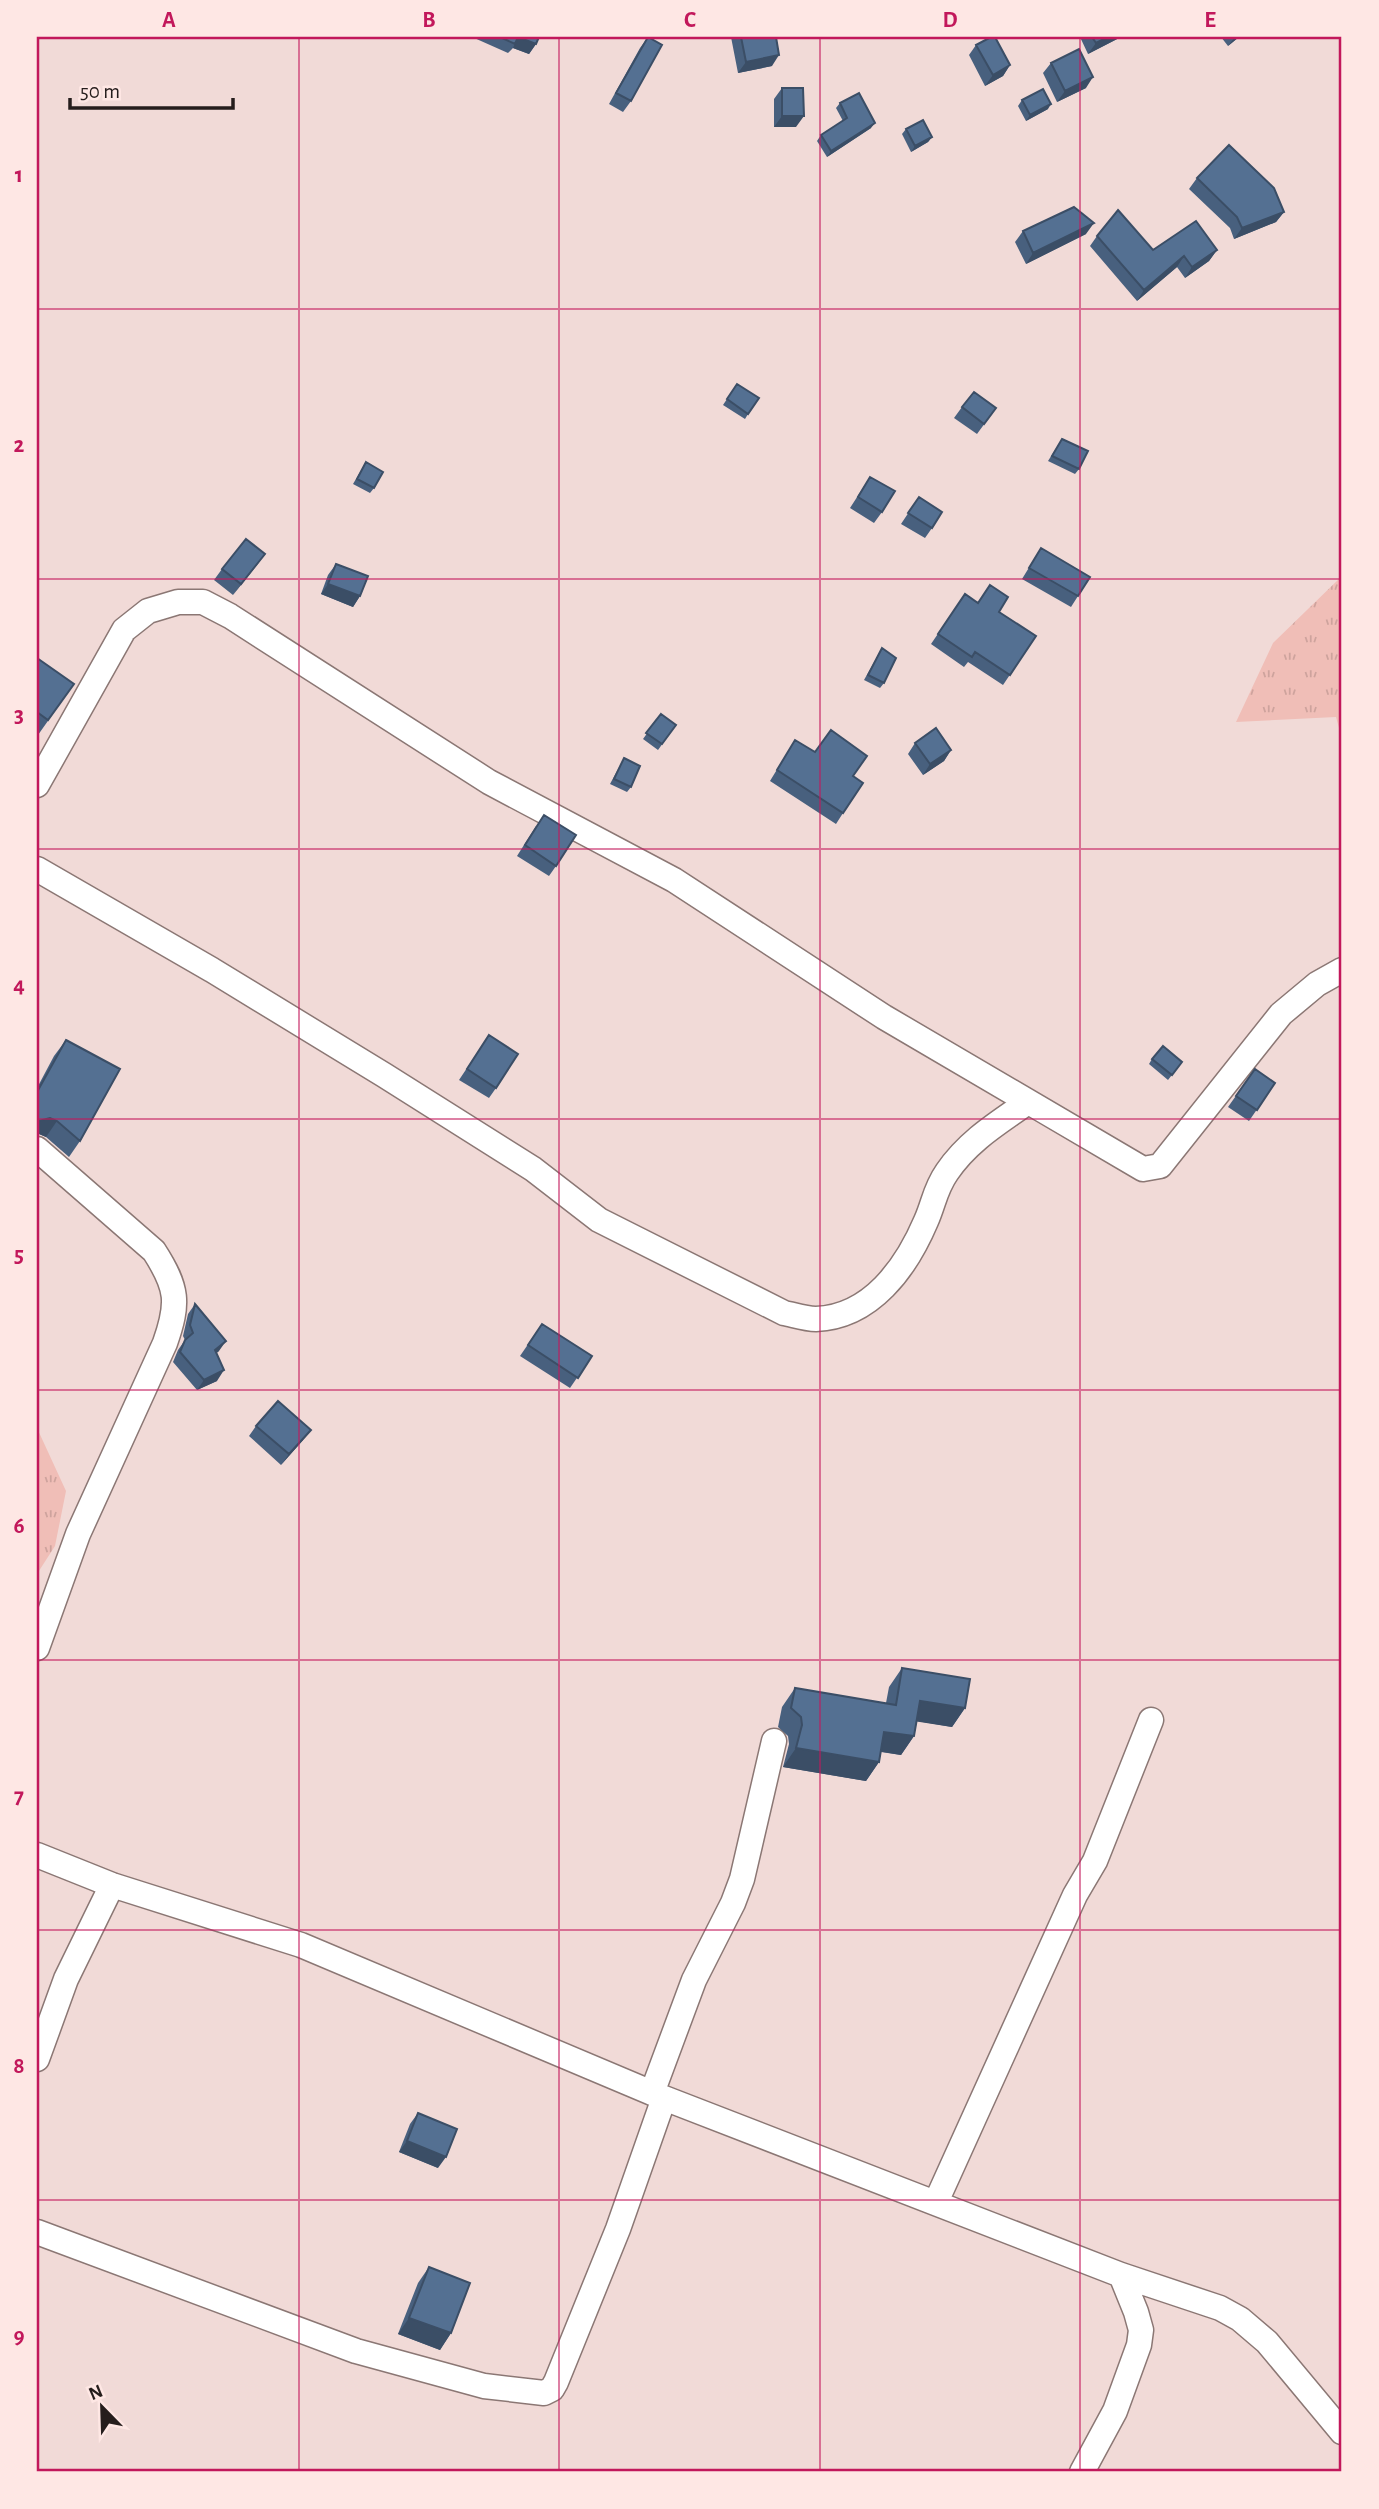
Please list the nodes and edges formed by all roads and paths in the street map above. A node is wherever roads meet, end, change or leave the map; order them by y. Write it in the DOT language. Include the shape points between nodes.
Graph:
graph roads {
  1 [pos="37,785"];
  2 [pos="37,869"];
  3 [pos="1342,970"];
  4 [pos="1028,1102"];
  5 [pos="37,1149"];
  6 [pos="37,1648"];
  7 [pos="1151,1720"];
  8 [pos="775,1741"];
  9 [pos="37,1854"];
  10 [pos="113,1885"];
  11 [pos="37,2060"];
  12 [pos="658,2095"];
  13 [pos="936,2202"];
  14 [pos="37,2232"];
  15 [pos="1121,2275"];
  16 [pos="1342,2432"];
  17 [pos="1082,2472"];
  1 -- 4 [label="street" via="124,630 148,611 178,602 204,602 489,782 674,880 884,1017"];
  2 -- 4 [label="street" via="384,1075 533,1169 599,1220 784,1313 812,1319 832,1317 860,1306 882,1290 907,1260 928,1219 936,1190 963,1151"];
  3 -- 4 [label="street" via="1281,1014 1160,1166 1143,1169"];
  5 -- 6 [label="street" via="153,1251 174,1292 174,1315 78,1534"];
  7 -- 13 [label="street" via="1095,1861 1075,1895"];
  8 -- 12 [label="street" via="742,1879 694,1980"];
  9 -- 10 [label="street"];
  10 -- 11 [label="street" via="66,1979"];
  10 -- 12 [label="street" via="302,1945"];
  12 -- 13 [label="street"];
  12 -- 14 [label="street" via="618,2229 556,2382 544,2393 484,2386 356,2351"];
  13 -- 15 [label="street"];
  15 -- 16 [label="street" via="1240,2319 1266,2342"];
  15 -- 17 [label="street" via="1141,2330 1139,2345 1115,2411"];
}
